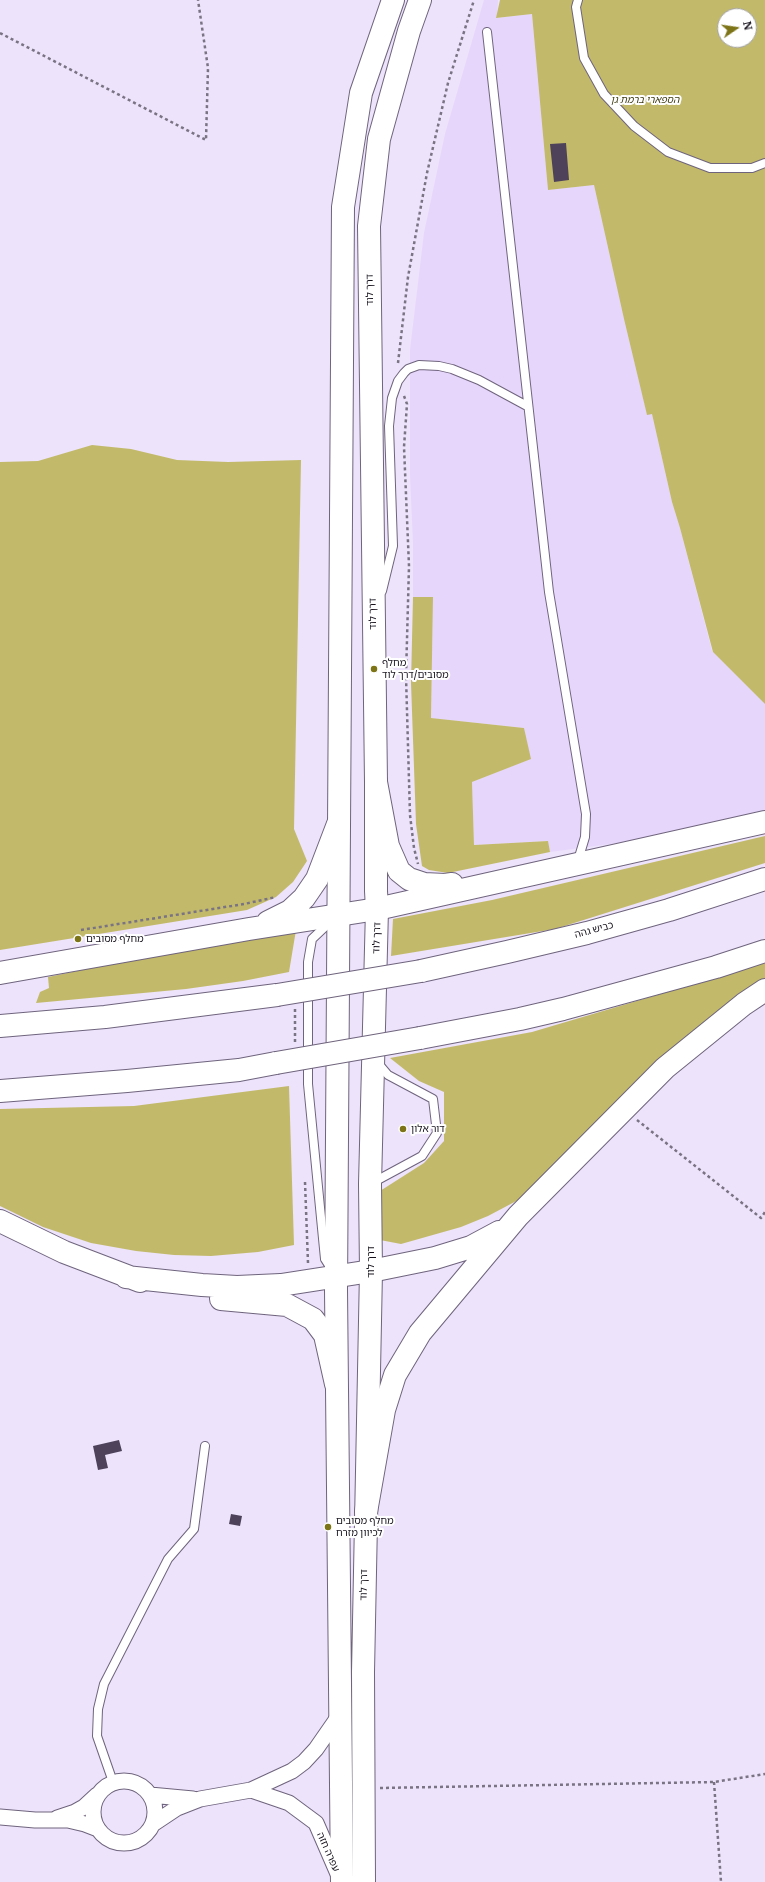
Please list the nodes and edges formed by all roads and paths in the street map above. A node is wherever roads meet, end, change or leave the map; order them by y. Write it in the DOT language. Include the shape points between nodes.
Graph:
graph roads {
  1 [pos="198,0"];
  2 [pos="393,0"];
  3 [pos="420,0"];
  4 [pos="578,0"];
  5 [pos="487,32"];
  6 [pos="0,33"];
  7 [pos="765,163"];
  8 [pos="527,406"];
  9 [pos="374,629"];
  10 [pos="376,782"];
  11 [pos="765,822"];
  12 [pos="338,824"];
  13 [pos="658,846"];
  14 [pos="579,857"];
  15 [pos="765,879"];
  16 [pos="280,896"];
  17 [pos="377,909"];
  18 [pos="337,916"];
  19 [pos="249,928"];
  20 [pos="81,930"];
  21 [pos="765,951"];
  22 [pos="0,973"];
  23 [pos="765,990"];
  24 [pos="0,1026"];
  25 [pos="373,1059"];
  26 [pos="0,1090"];
  27 [pos="626,1109"];
  28 [pos="370,1184"];
  29 [pos="765,1212"];
  30 [pos="518,1216"];
  31 [pos="0,1221"];
  32 [pos="371,1271"];
  33 [pos="126,1277"];
  34 [pos="336,1277"];
  35 [pos="336,1384"];
  36 [pos="205,1446"];
  37 [pos="366,1512"];
  38 [pos="341,1713"];
  39 [pos="765,1774"];
  40 [pos="113,1782"];
  41 [pos="714,1782"];
  42 [pos="379,1788"];
  43 [pos="251,1790"];
  44 [pos="97,1795"];
  45 [pos="150,1795"];
  46 [pos="200,1799"];
  47 [pos="0,1817"];
  48 [pos="52,1819"];
  49 [pos="153,1824"];
  50 [pos="98,1829"];
  51 [pos="342,1882"];
  52 [pos="364,1882"];
  53 [pos="721,1882"];
  1 -- 6 [label="path" via="208,68 206,140"];
  2 -- 12 [label="main road" via="361,93 342,207"];
  3 -- 9 [label="main road, דרך לוד" via="379,139 369,226"];
  4 -- 7 [label="lane" via="576,8 584,58 604,94 634,126 668,152 710,168 752,168"];
  5 -- 8 [label="lane"];
  8 -- 9 [label="lane" via="467,374 439,366 419,365 408,369 398,381 392,398 389,426 393,546"];
  8 -- 14 [label="lane" via="549,592 586,814 585,837"];
  9 -- 10 [label="main road, דרך לוד"];
  10 -- 14 [label="main road" via="388,846 399,871 409,879 424,884 445,886"];
  10 -- 17 [label="main road, דרך לוד"];
  11 -- 13 [label="main road"];
  12 -- 18 [label="main road"];
  12 -- 19 [label="main road" via="317,879 304,898 277,918"];
  13 -- 14 [label="main road"];
  13 -- 17 [label="main road"];
  15 -- 24 [label="main road, כביש גהה, bridge" via="587,933 421,971 277,995 120,1015"];
  16 -- 20 [label="path"];
  17 -- 18 [label="main road"];
  17 -- 25 [label="main road, דרך לוד"];
  18 -- 19 [label="main road"];
  18 -- 34 [label="main road"];
  18 -- 34 [label="lane" via="312,938 308,962 308,1084 325,1259"];
  19 -- 22 [label="main road"];
  21 -- 26 [label="main road, bridge" via="716,967 520,1019 420,1038 239,1070"];
  23 -- 27 [label="main road" via="665,1068"];
  25 -- 28 [label="main road, דרך לוד"];
  25 -- 28 [label="lane" via="388,1075 433,1100 437,1133 422,1156"];
  27 -- 29 [label="path" via="646,1128 761,1218"];
  27 -- 30 [label="main road"];
  28 -- 32 [label="main road, דרך לוד"];
  30 -- 32 [label="main road" via="499,1232 471,1247 435,1258"];
  30 -- 37 [label="main road" via="420,1333 395,1375 384,1410"];
  31 -- 33 [label="main road" via="64,1252"];
  32 -- 34 [label="main road"];
  32 -- 37 [label="main road, דרך לוד"];
  33 -- 34 [label="main road" via="237,1287 281,1285"];
  33 -- 35 [label="main road" via="186,1294 287,1305 298,1309 313,1319 325,1335"];
  34 -- 35 [label="main road"];
  35 -- 38 [label="main road"];
  36 -- 40 [label="lane" via="194,1529 168,1559 104,1684 98,1709 97,1736"];
  37 -- 52 [label="main road, דרך לוד" via="363,1672"];
  38 -- 43 [label="street, עפרה חזה" via="304,1762 292,1771"];
  38 -- 51 [label="main road"];
  39 -- 41 [label="path"];
  40 -- 44 [label="street"];
  40 -- 45 [label="street" via="134,1782"];
  41 -- 42 [label="path"];
  41 -- 53 [label="path"];
  43 -- 46 [label="street, עפרה חזה"];
  43 -- 51 [label="street, עפרה חזה" via="289,1803 316,1823"];
  44 -- 48 [label="street" via="75,1812"];
  44 -- 50 [label="street" via="93,1812"];
  45 -- 46 [label="street, עפרה חזה"];
  45 -- 49 [label="street" via="155,1804"];
  46 -- 49 [label="street, עפרה חזה" via="176,1808"];
  47 -- 48 [label="street"];
  48 -- 50 [label="street"];
  49 -- 50 [label="street" via="142,1837 126,1843 111,1840"];
}
